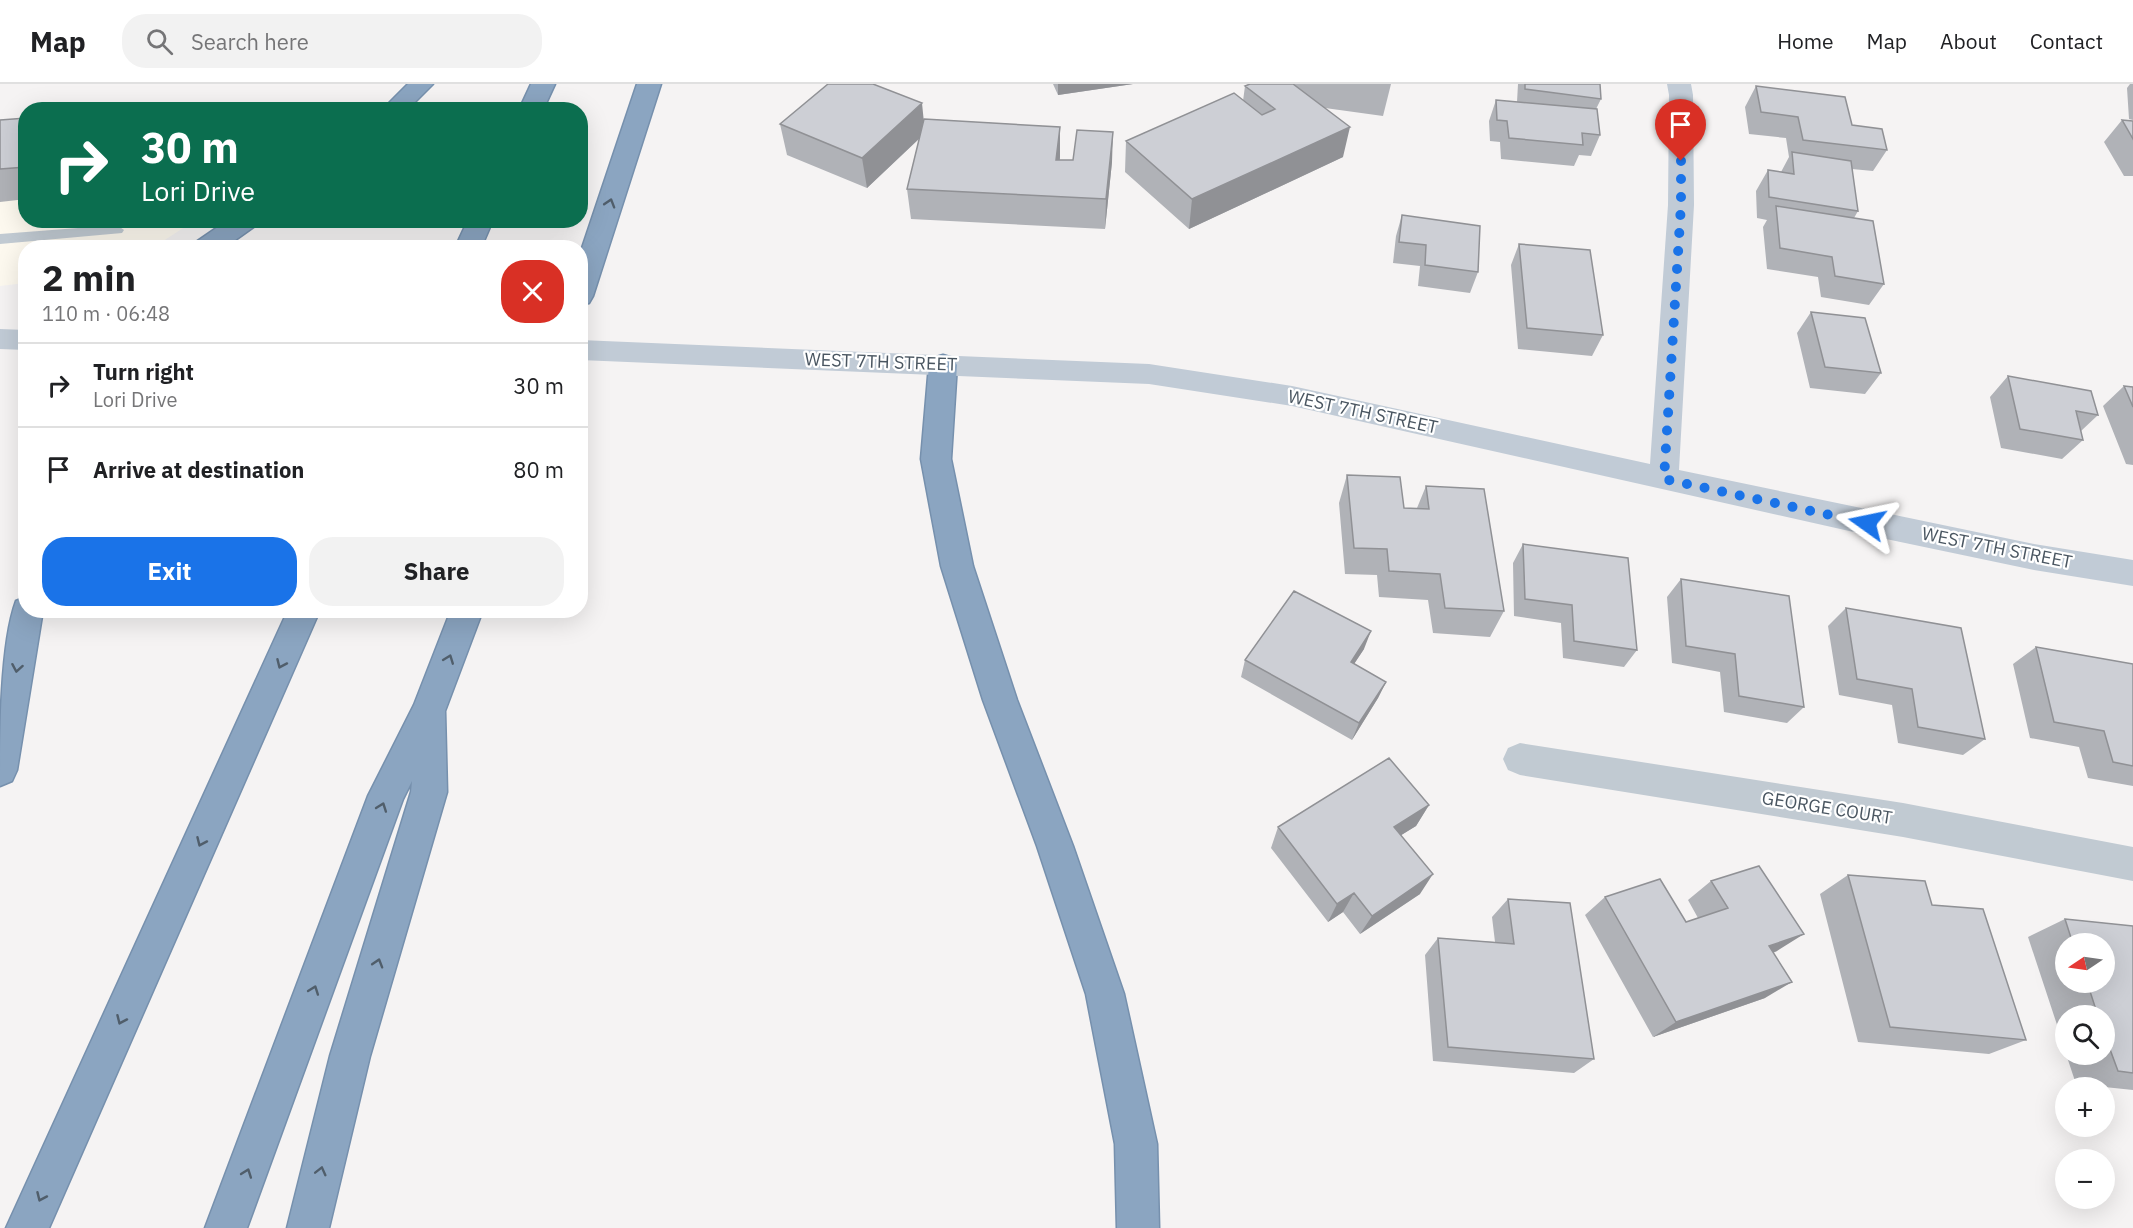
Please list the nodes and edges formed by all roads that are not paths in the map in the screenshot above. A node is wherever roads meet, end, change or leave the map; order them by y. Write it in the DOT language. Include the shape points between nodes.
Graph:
graph roads {
  1 [pos="421,84"];
  2 [pos="543,84"];
  3 [pos="648,84"];
  4 [pos="1679,84"];
  5 [pos="402,102"];
  6 [pos="535,102"];
  7 [pos="234,228"];
  8 [pos="117,230"];
  9 [pos="0,239"];
  10 [pos="217,240"];
  11 [pos="588,273"];
  12 [pos="0,339"];
  13 [pos="18,340"];
  14 [pos="588,350"];
  15 [pos="944,365"];
  16 [pos="1664,479"];
  17 [pos="2133,573"];
  18 [pos="26,618"];
  19 [pos="300,618"];
  20 [pos="464,618"];
  21 [pos="430,708"];
  22 [pos="1520,759"];
  23 [pos="0,770"];
  24 [pos="2133,864"];
  25 [pos="27,1228"];
  26 [pos="226,1228"];
  27 [pos="308,1228"];
  28 [pos="1138,1228"];
  1 -- 5 [label="highway"];
  2 -- 6 [label="highway"];
  11 -- 3 [label="highway, one-way"];
  4 -- 16 [label="street" via="1681,205"];
  7 -- 10 [label="highway"];
  8 -- 9 [label="lane"];
  12 -- 13 [label="street"];
  14 -- 15 [label="street, WEST 7TH STREET"];
  15 -- 16 [label="street, WEST 7TH STREET" via="1149,374 1292,396"];
  15 -- 28 [label="highway" via="936,459 957,566 1000,700 1105,994 1136,1144"];
  16 -- 17 [label="street, WEST 7TH STREET" via="2034,557"];
  18 -- 23 [label="highway, one-way"];
  19 -- 25 [label="highway, one-way"];
  21 -- 20 [label="highway, one-way"];
  26 -- 21 [label="highway, one-way" via="386,796"];
  27 -- 21 [label="highway, one-way" via="350,1056 429,792"];
  22 -- 24 [label="street, GEORGE COURT" via="1903,820"];
}
